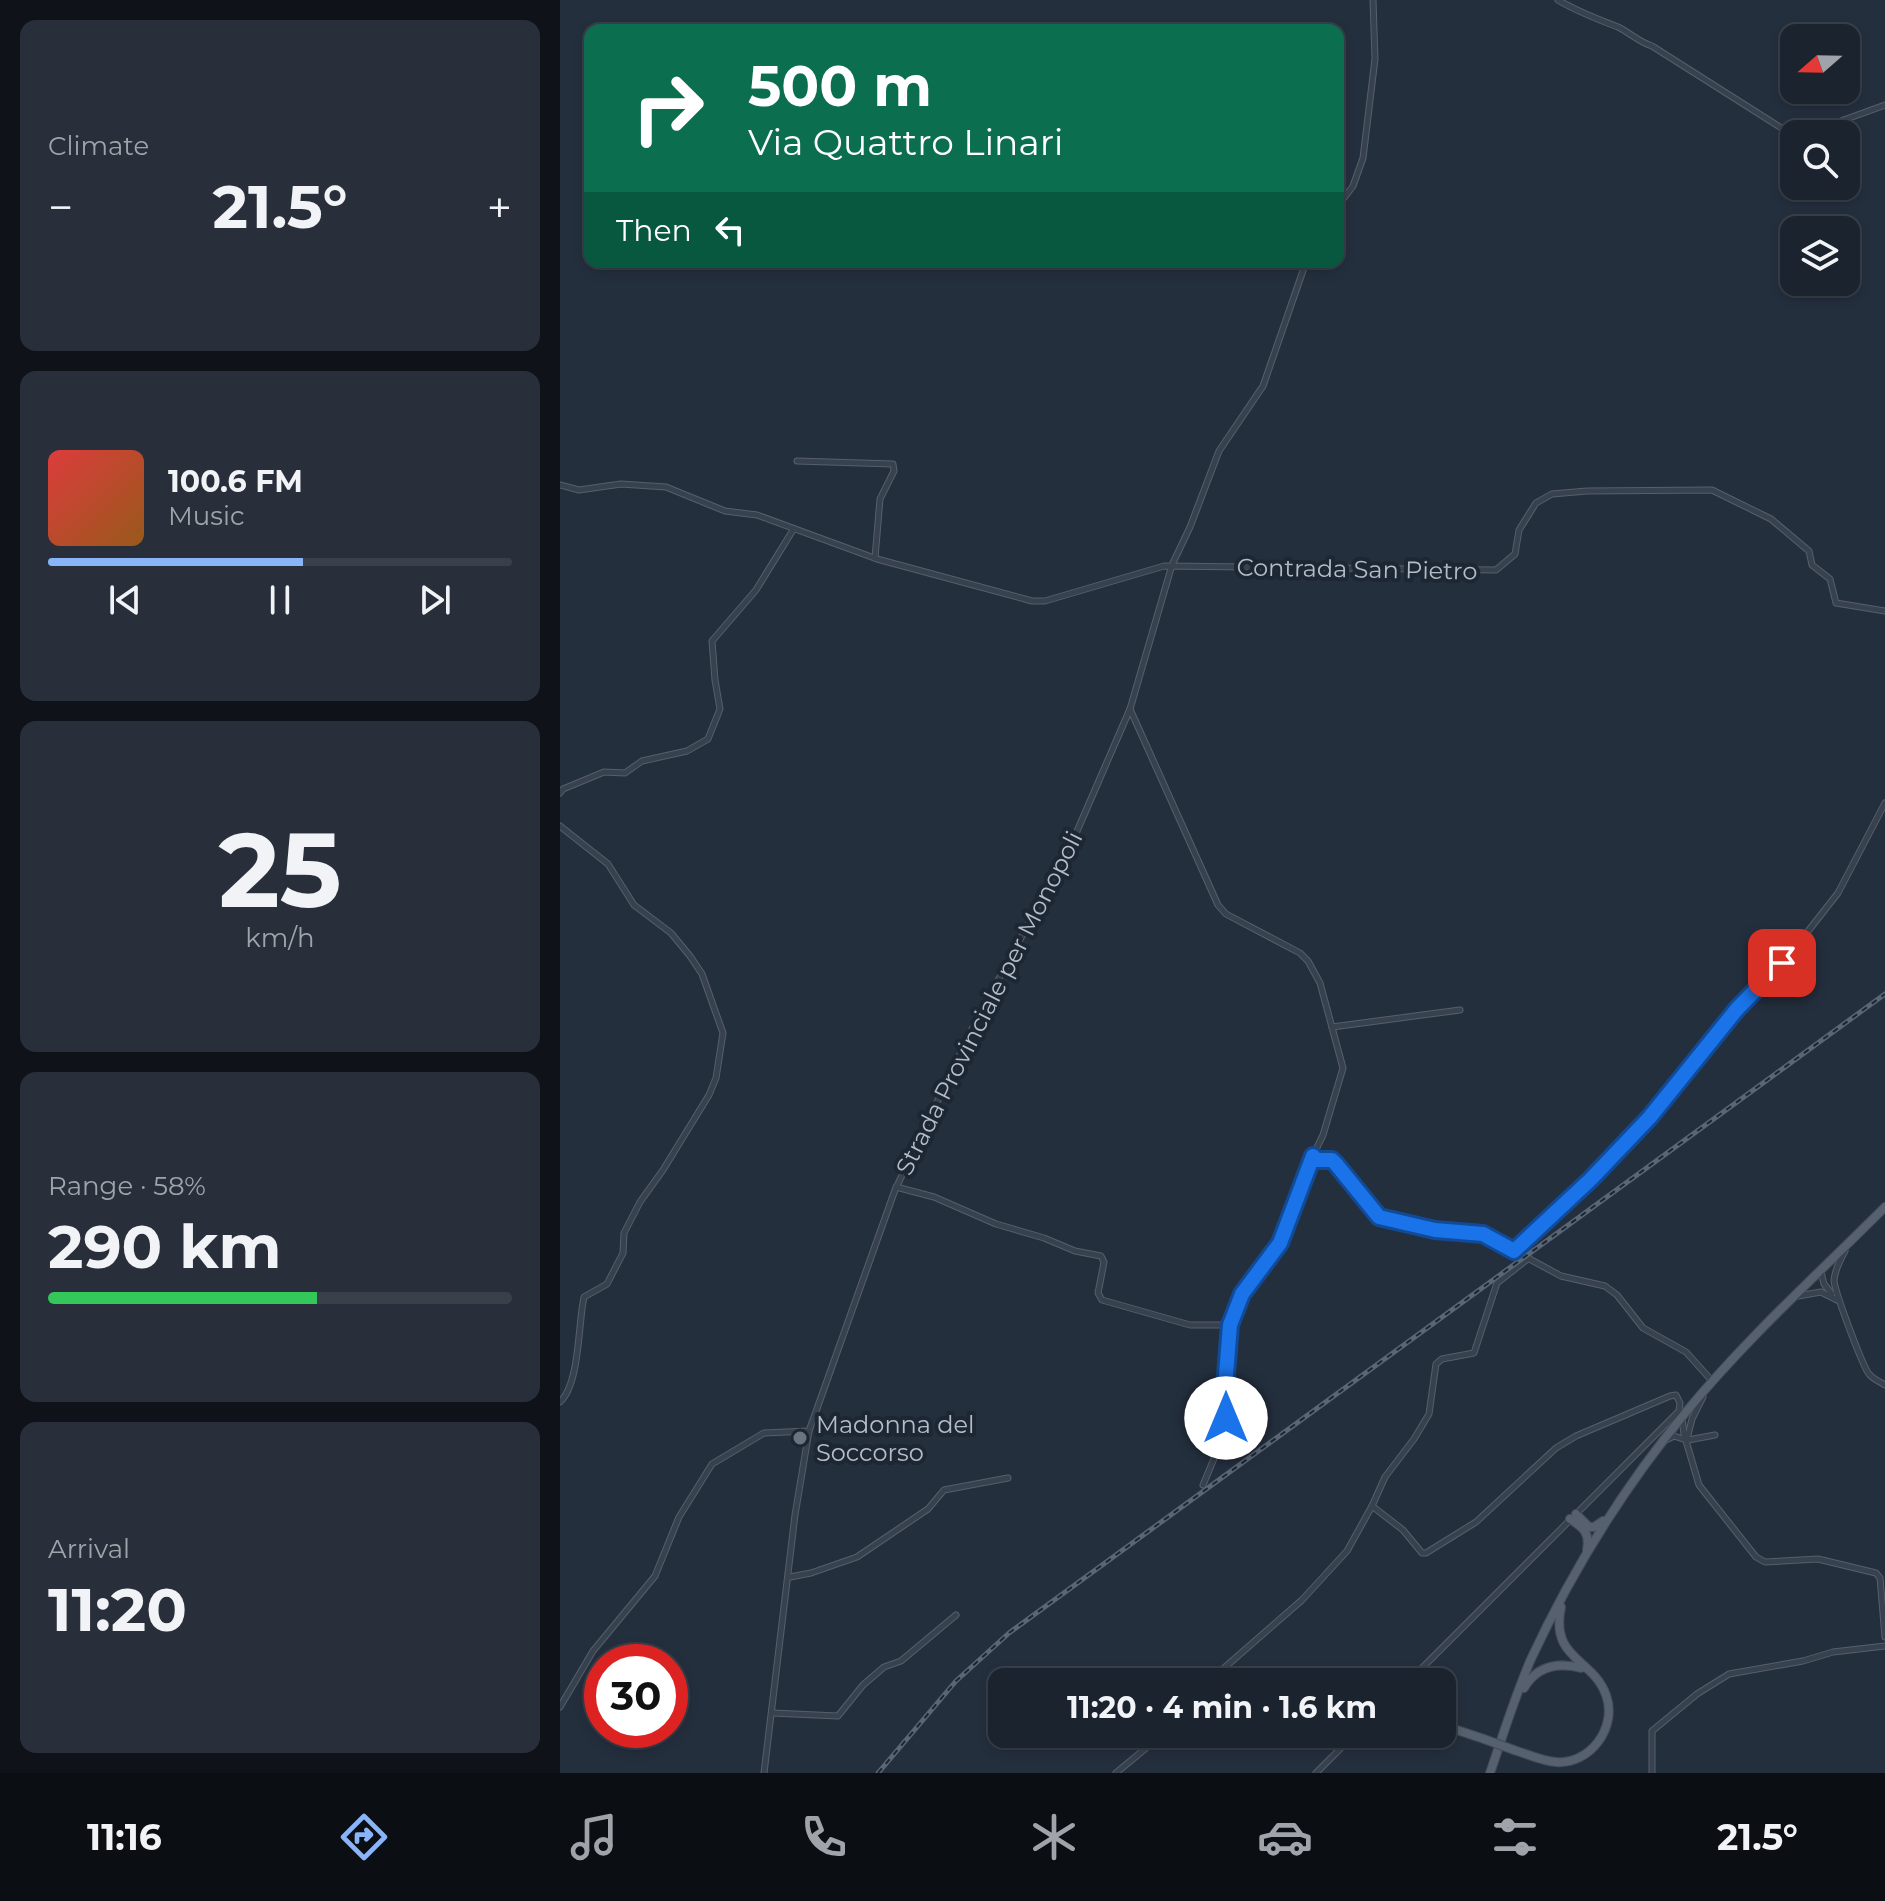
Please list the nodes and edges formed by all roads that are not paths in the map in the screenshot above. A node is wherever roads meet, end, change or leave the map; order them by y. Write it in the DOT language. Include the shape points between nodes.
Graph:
graph roads {
  1 [pos="1373,0"];
  2 [pos="1558,0"];
  3 [pos="1885,105"];
  4 [pos="1844,120"];
  5 [pos="1780,127"];
  6 [pos="1344,198"];
  7 [pos="1304,268"];
  8 [pos="797,461"];
  9 [pos="560,485"];
  10 [pos="793,530"];
  11 [pos="875,558"];
  12 [pos="1172,565"];
  13 [pos="1885,611"];
  14 [pos="1130,709"];
  15 [pos="560,793"];
  16 [pos="1885,803"];
  17 [pos="560,826"];
  18 [pos="1460,1010"];
  19 [pos="1332,1027"];
  20 [pos="1313,1156"];
  21 [pos="896,1187"];
  22 [pos="1885,1207"];
  23 [pos="1849,1243"];
  24 [pos="1514,1251"];
  25 [pos="1529,1258"];
  26 [pos="1821,1271"];
  27 [pos="1835,1288"];
  28 [pos="1794,1298"];
  29 [pos="1837,1299"];
  30 [pos="1230,1325"];
  31 [pos="1709,1384"];
  32 [pos="1885,1385"];
  33 [pos="560,1402"];
  34 [pos="1682,1416"];
  35 [pos="1691,1423"];
  36 [pos="809,1431"];
  37 [pos="1715,1435"];
  38 [pos="1687,1440"];
  39 [pos="1663,1441"];
  40 [pos="1008,1478"];
  41 [pos="1203,1485"];
  42 [pos="1372,1506"];
  43 [pos="1573,1517"];
  44 [pos="1607,1519"];
  45 [pos="1586,1554"];
  46 [pos="790,1577"];
  47 [pos="1566,1590"];
  48 [pos="956,1615"];
  49 [pos="1885,1637"];
  50 [pos="1885,1646"];
  51 [pos="1224,1668"];
  52 [pos="1423,1668"];
  53 [pos="1586,1670"];
  54 [pos="1513,1705"];
  55 [pos="560,1707"];
  56 [pos="772,1713"];
  57 [pos="1456,1730"];
  58 [pos="1146,1748"];
  59 [pos="1341,1748"];
  60 [pos="764,1773"];
  61 [pos="1116,1773"];
  62 [pos="1316,1773"];
  63 [pos="1490,1773"];
  64 [pos="1652,1773"];
  1 -- 6 [label="street" via="1375,59 1363,158"];
  2 -- 5 [label="street" via="1652,46"];
  3 -- 4 [label="street"];
  7 -- 12 [label="street, Strada Provinciale per Monopoli" via="1263,386 1219,451"];
  8 -- 11 [label="street" via="893,464 880,499"];
  9 -- 10 [label="street, Contrada San Pietro" via="579,490 659,486"];
  10 -- 11 [label="street, Contrada San Pietro"];
  10 -- 15 [label="street" via="756,590 712,641 720,709 708,739 687,751 642,761 625,773 593,775"];
  11 -- 12 [label="street, Contrada San Pietro" via="1032,601"];
  12 -- 13 [label="street, Contrada San Pietro" via="1492,570 1515,554 1527,517 1552,494 1706,489 1771,519 1809,551 1812,565 1830,579 1836,603"];
  12 -- 14 [label="street, Strada Provinciale per Monopoli"];
  14 -- 19 [label="street" via="1218,905 1305,956 1319,979"];
  14 -- 21 [label="street, Strada Provinciale per Monopoli" via="1071,845 973,1027"];
  16 -- 24 [label="street" via="1838,893 1787,958 1737,1009 1650,1117"];
  17 -- 33 [label="street" via="608,864 634,905 666,928 690,956 702,974 723,1038 709,1095 640,1202 607,1284 584,1297 568,1390"];
  18 -- 19 [label="street"];
  19 -- 20 [label="street" via="1343,1072"];
  20 -- 24 [label="street" via="1332,1160 1379,1217 1483,1234"];
  20 -- 30 [label="street" via="1280,1243 1242,1294"];
  21 -- 30 [label="street" via="1101,1256 1102,1300 1174,1322"];
  21 -- 36 [label="street, Strada Provinciale per Monopoli"];
  22 -- 23 [label="main road"];
  23 -- 26 [label="main road"];
  23 -- 27 [label="street" via="1838,1264"];
  24 -- 25 [label="street"];
  25 -- 31 [label="street" via="1561,1276 1610,1289 1643,1328 1686,1352"];
  25 -- 42 [label="street" via="1497,1283 1474,1353 1436,1364 1429,1414 1385,1477"];
  26 -- 27 [label="street"];
  26 -- 28 [label="main road"];
  26 -- 29 [label="street"];
  27 -- 29 [label="street"];
  28 -- 29 [label="street" via="1814,1291"];
  28 -- 31 [label="main road"];
  29 -- 32 [label="street" via="1867,1373"];
  30 -- 41 [label="street" via="1226,1418"];
  31 -- 34 [label="main road"];
  31 -- 35 [label="street"];
  34 -- 35 [label="street"];
  34 -- 38 [label="street"];
  34 -- 39 [label="main road"];
  35 -- 38 [label="street"];
  36 -- 46 [label="street, Strada Provinciale per Monopoli"];
  36 -- 55 [label="street" via="764,1433 712,1464 679,1517 655,1576 593,1651"];
  37 -- 38 [label="street"];
  38 -- 39 [label="street" via="1674,1436"];
  38 -- 49 [label="street" via="1702,1489 1760,1560 1818,1559 1879,1575"];
  39 -- 44 [label="main road"];
  40 -- 46 [label="street" via="944,1490 928,1509 857,1557"];
  42 -- 43 [label="street" via="1426,1553 1476,1522 1556,1448 1676,1395 1679,1411"];
  42 -- 51 [label="street" via="1347,1551 1302,1600"];
  43 -- 44 [label="main road" via="1591,1527"];
  43 -- 45 [label="main road" via="1588,1534"];
  43 -- 52 [label="street"];
  44 -- 45 [label="main road"];
  45 -- 47 [label="main road"];
  46 -- 56 [label="street, Strada Provinciale per Monopoli"];
  47 -- 53 [label="main road" via="1560,1632 1568,1651"];
  47 -- 54 [label="main road"];
  48 -- 56 [label="street" via="901,1661 884,1667 838,1716"];
  50 -- 64 [label="street" via="1726,1676 1652,1731"];
  53 -- 54 [label="main road" via="1556,1665 1543,1670"];
  53 -- 57 [label="main road, bridge" via="1602,1686 1608,1724 1597,1743 1579,1757 1554,1762"];
  54 -- 63 [label="main road"];
  56 -- 60 [label="street, Strada Provinciale per Monopoli"];
  58 -- 61 [label="street"];
  59 -- 62 [label="street"];
}
